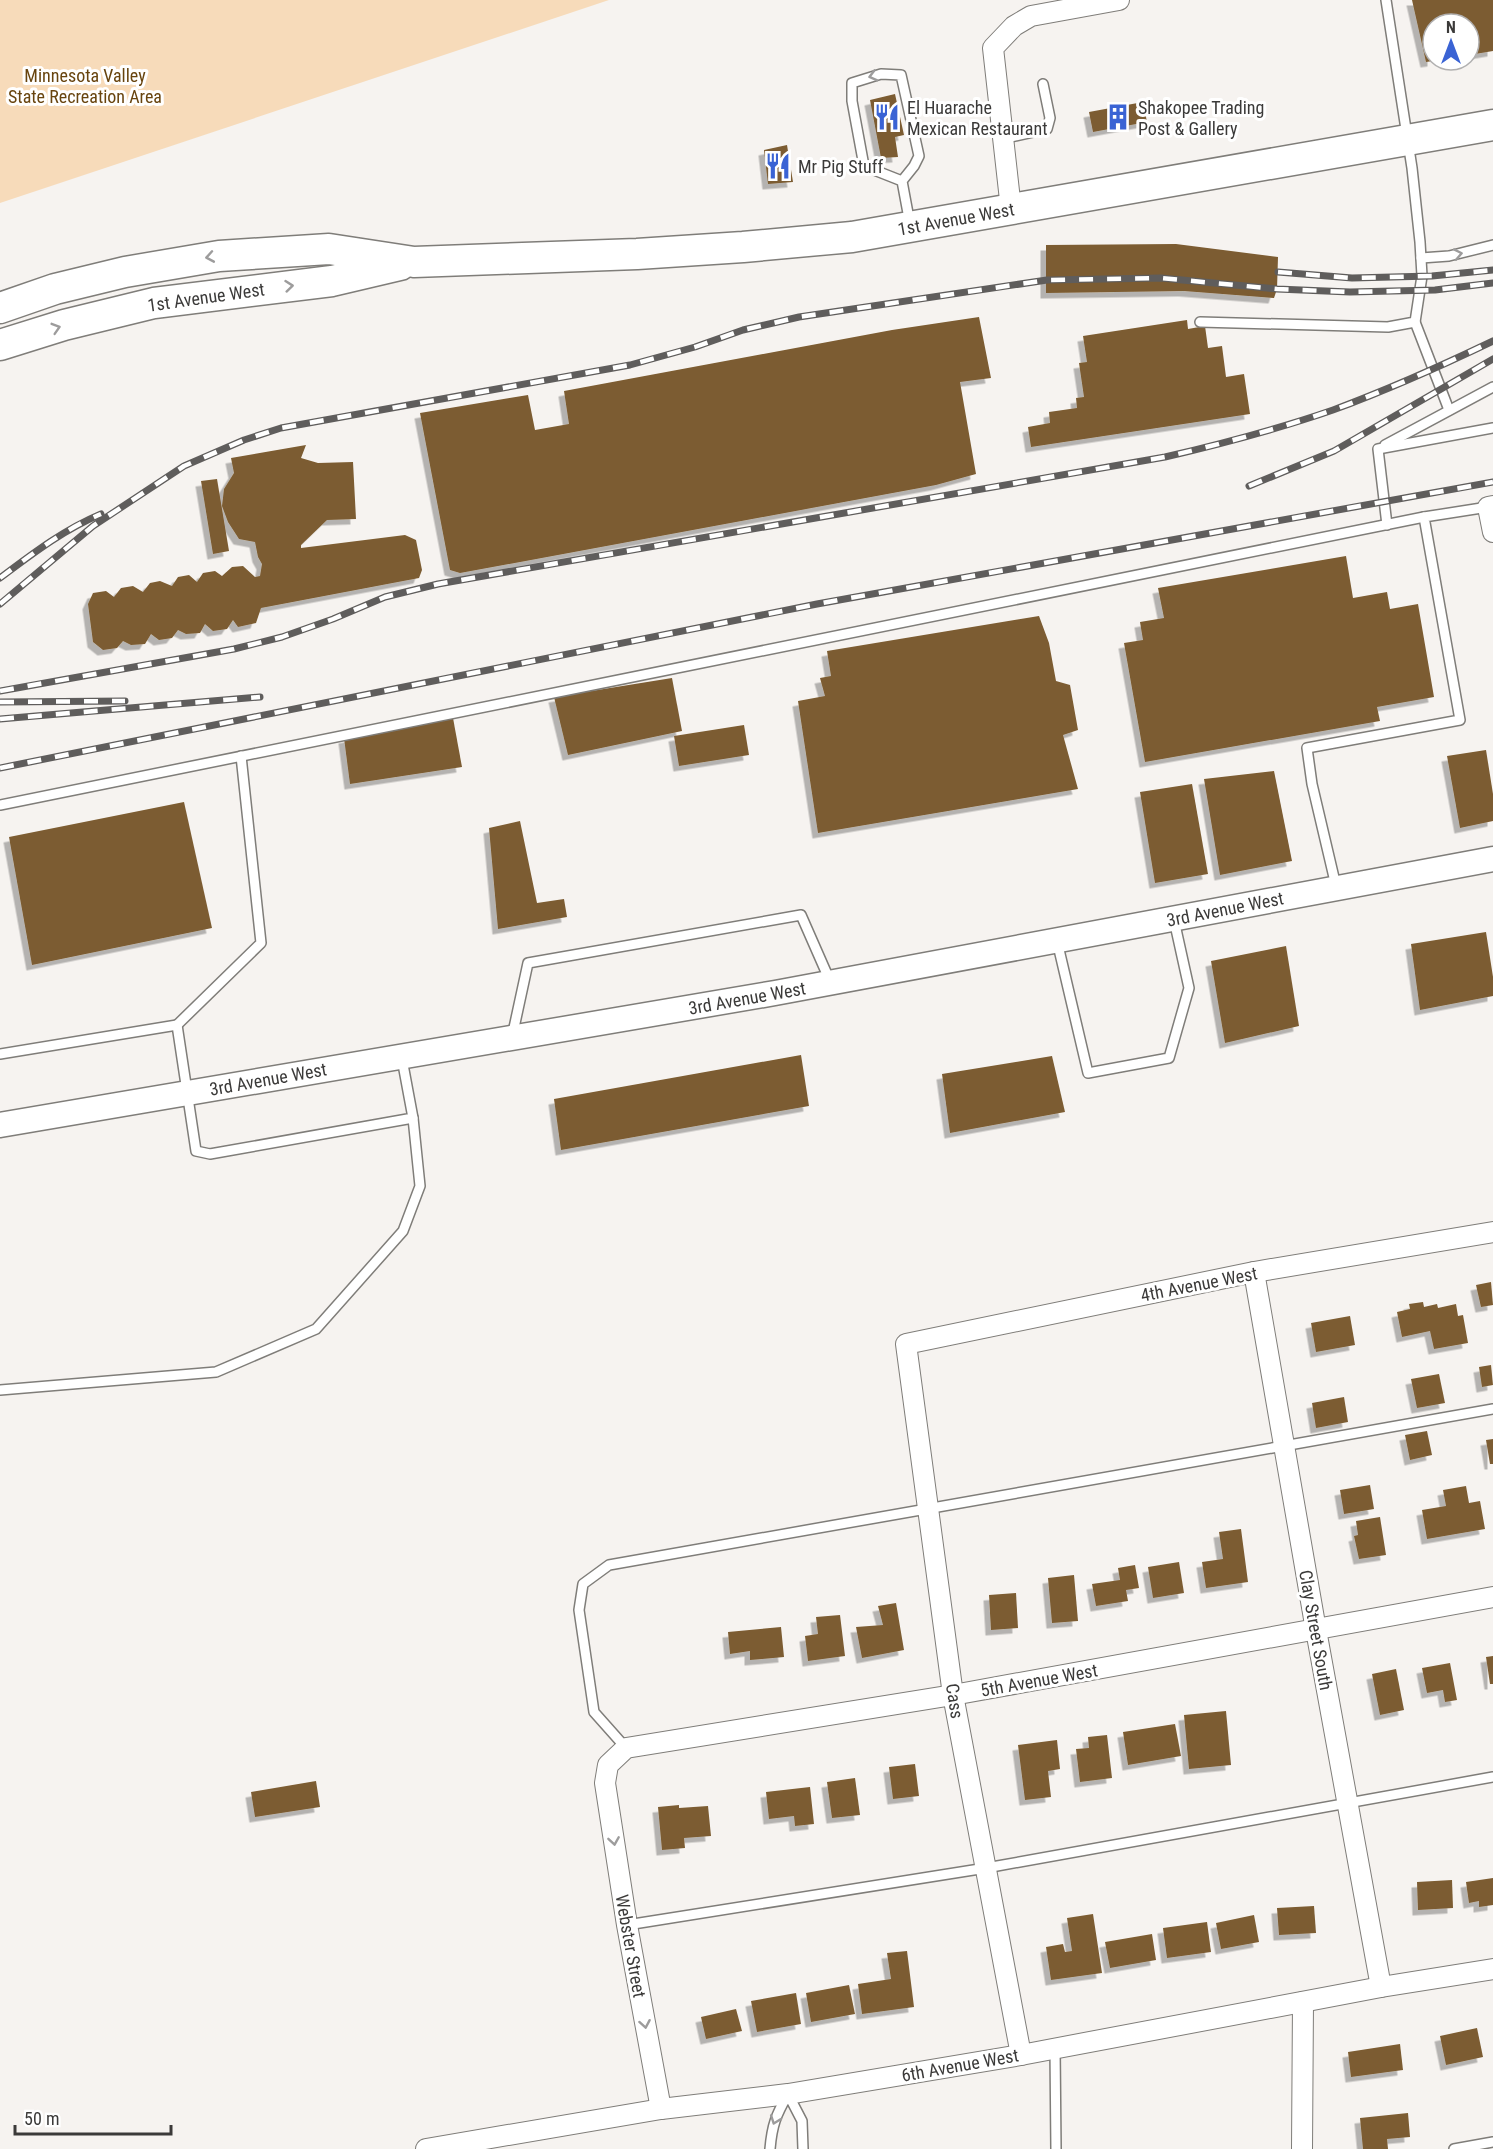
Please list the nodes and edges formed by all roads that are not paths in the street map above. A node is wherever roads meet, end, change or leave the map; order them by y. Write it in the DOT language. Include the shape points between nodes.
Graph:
graph roads {
  1 [pos="1119,0"];
  2 [pos="1386,0"];
  3 [pos="1043,84"];
  4 [pos="1493,125"];
  5 [pos="1002,139"];
  6 [pos="1408,140"];
  7 [pos="902,182"];
  8 [pos="1011,209"];
  9 [pos="911,227"];
  10 [pos="1493,245"];
  11 [pos="1421,258"];
  12 [pos="414,262"];
  13 [pos="0,308"];
  14 [pos="1200,322"];
  15 [pos="1415,322"];
  16 [pos="0,345"];
  17 [pos="1493,387"];
  18 [pos="1449,410"];
  19 [pos="1493,428"];
  20 [pos="1378,449"];
  21 [pos="1491,507"];
  22 [pos="1424,517"];
  23 [pos="1387,525"];
  24 [pos="1493,532"];
  25 [pos="241,756"];
  26 [pos="0,805"];
  27 [pos="1493,859"];
  28 [pos="1336,888"];
  29 [pos="1174,919"];
  30 [pos="1057,941"];
  31 [pos="831,983"];
  32 [pos="177,1025"];
  33 [pos="512,1038"];
  34 [pos="0,1054"];
  35 [pos="402,1056"];
  36 [pos="187,1093"];
  37 [pos="413,1118"];
  38 [pos="0,1125"];
  39 [pos="1493,1232"];
  40 [pos="1254,1272"];
  41 [pos="906,1344"];
  42 [pos="0,1390"];
  43 [pos="1493,1409"];
  44 [pos="1284,1446"];
  45 [pos="928,1508"];
  46 [pos="1493,1597"];
  47 [pos="1316,1630"];
  48 [pos="953,1695"];
  49 [pos="626,1748"];
  50 [pos="1493,1777"];
  51 [pos="1347,1803"];
  52 [pos="986,1868"];
  53 [pos="627,1925"];
  54 [pos="1493,1969"];
  55 [pos="1381,1987"];
  56 [pos="1303,2002"];
  57 [pos="1055,2048"];
  58 [pos="1021,2055"];
  59 [pos="788,2094"];
  60 [pos="661,2109"];
  61 [pos="1493,2142"];
  62 [pos="426,2149"];
  63 [pos="770,2149"];
  64 [pos="803,2149"];
  65 [pos="1056,2149"];
  66 [pos="1302,2149"];
  67 [pos="1454,2149"];
  1 -- 5 [label="street" via="1031,16 1014,26 993,48"];
  2 -- 6 [label="lane"];
  3 -- 5 [label="lane" via="1050,118 1047,129"];
  4 -- 6 [label="main road, 1st Avenue West"];
  5 -- 8 [label="street"];
  6 -- 8 [label="main road, 1st Avenue West"];
  6 -- 11 [label="lane"];
  7 -- 7 [label="lane, one-way" via="919,156 901,75 880,74 852,82 864,166"];
  7 -- 9 [label="lane"];
  8 -- 9 [label="main road, 1st Avenue West"];
  9 -- 12 [label="main road, 1st Avenue West" via="743,248"];
  11 -- 10 [label="lane, one-way" via="1449,256"];
  11 -- 15 [label="lane" via="1421,291"];
  12 -- 13 [label="main road, 1st Avenue West, one-way" via="329,249 219,256 125,272 55,289"];
  16 -- 12 [label="main road, 1st Avenue West, one-way" via="154,303 332,281"];
  14 -- 15 [label="lane" via="1388,327"];
  15 -- 18 [label="lane"];
  17 -- 18 [label="lane"];
  18 -- 20 [label="lane"];
  19 -- 20 [label="lane"];
  20 -- 23 [label="lane"];
  21 -- 22 [label="lane"];
  21 -- 24 [label="street"];
  22 -- 23 [label="lane"];
  22 -- 28 [label="lane" via="1460,720 1307,748"];
  23 -- 25 [label="lane"];
  25 -- 26 [label="lane"];
  25 -- 32 [label="lane" via="261,943"];
  27 -- 28 [label="street, 3rd Avenue West"];
  28 -- 29 [label="street, 3rd Avenue West"];
  29 -- 30 [label="street, 3rd Avenue West"];
  29 -- 30 [label="lane" via="1189,988 1169,1058 1088,1073"];
  30 -- 31 [label="street, 3rd Avenue West"];
  31 -- 33 [label="street, 3rd Avenue West"];
  31 -- 33 [label="lane" via="801,915 528,963"];
  32 -- 34 [label="lane"];
  32 -- 36 [label="lane"];
  33 -- 35 [label="street, 3rd Avenue West"];
  35 -- 36 [label="street, 3rd Avenue West"];
  35 -- 37 [label="lane"];
  36 -- 37 [label="lane" via="196,1151 210,1154"];
  36 -- 38 [label="street, 3rd Avenue West"];
  37 -- 42 [label="lane" via="420,1186 403,1231 316,1329 216,1372"];
  39 -- 40 [label="street, 4th Avenue West"];
  40 -- 41 [label="street, 4th Avenue West"];
  40 -- 44 [label="street, Clay Street South"];
  41 -- 45 [label="street, Cass"];
  43 -- 44 [label="lane"];
  44 -- 45 [label="lane"];
  44 -- 47 [label="street, Clay Street South"];
  45 -- 48 [label="street, Cass"];
  45 -- 49 [label="lane" via="609,1565 583,1584 579,1610 594,1712"];
  46 -- 47 [label="street, 5th Avenue West"];
  47 -- 48 [label="street, 5th Avenue West"];
  47 -- 51 [label="street, Clay Street South"];
  48 -- 49 [label="street, 5th Avenue West"];
  48 -- 52 [label="street, Cass"];
  49 -- 53 [label="street, Webster Street, one-way" via="608,1765 605,1783"];
  50 -- 51 [label="lane"];
  51 -- 52 [label="lane"];
  51 -- 55 [label="street, Clay Street South"];
  52 -- 53 [label="lane"];
  52 -- 58 [label="street, Cass"];
  53 -- 60 [label="street, Webster Street, one-way"];
  54 -- 55 [label="street, 6th Avenue West"];
  55 -- 56 [label="street, 6th Avenue West"];
  56 -- 57 [label="street, 6th Avenue West"];
  56 -- 66 [label="street"];
  57 -- 58 [label="street, 6th Avenue West"];
  57 -- 65 [label="lane"];
  58 -- 59 [label="street, 6th Avenue West"];
  59 -- 60 [label="street, 6th Avenue West"];
  59 -- 63 [label="lane, one-way" via="772,2127"];
  59 -- 64 [label="lane" via="802,2121"];
  60 -- 62 [label="street, 6th Avenue West"];
  61 -- 67 [label="lane"];
}
